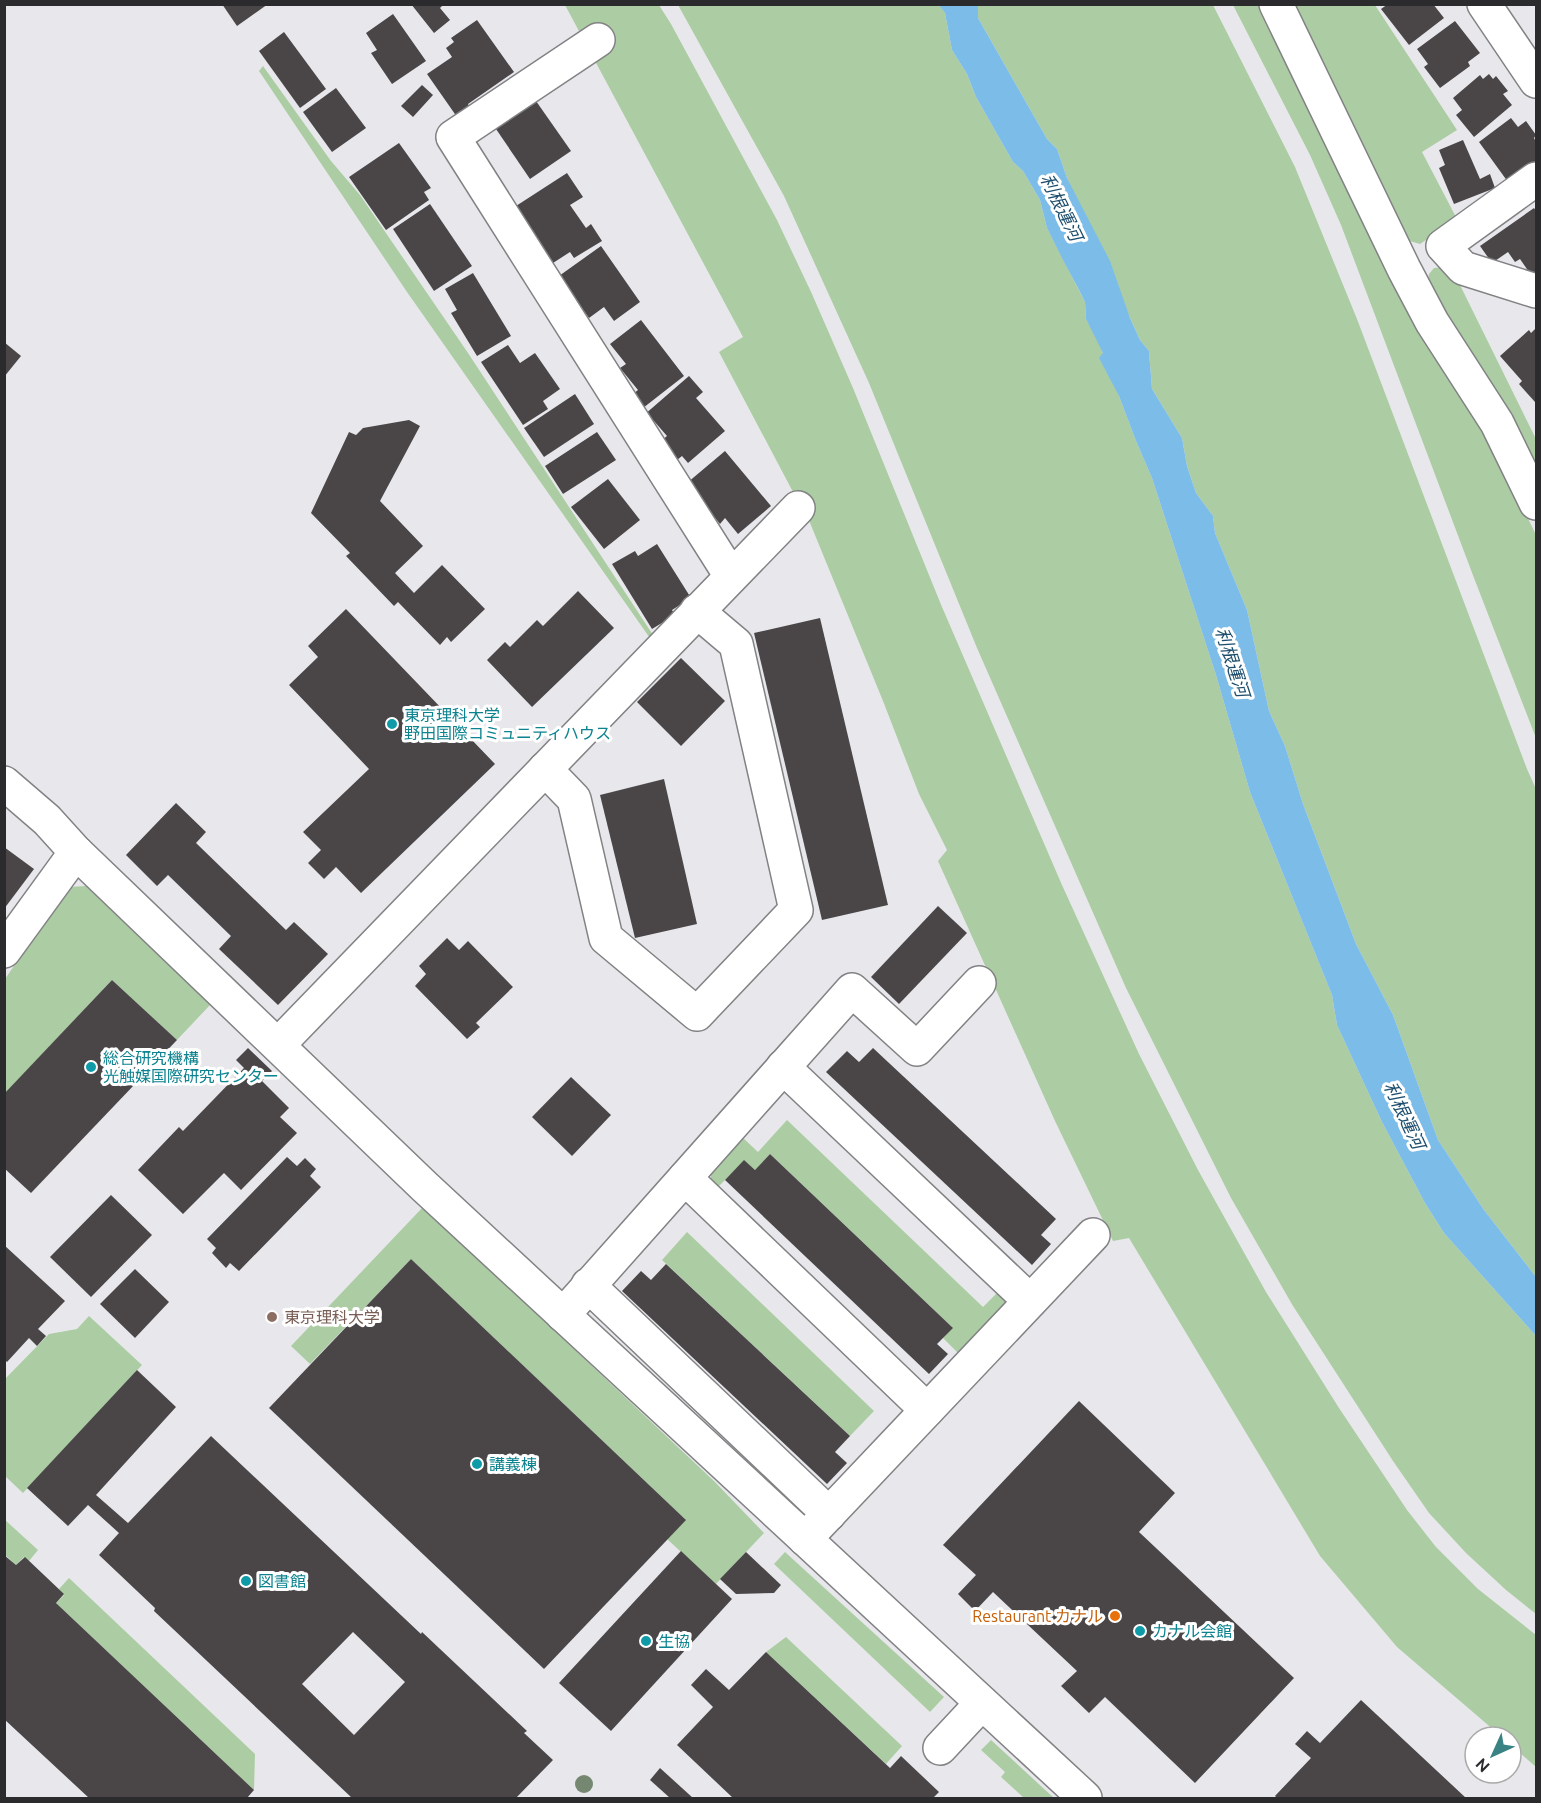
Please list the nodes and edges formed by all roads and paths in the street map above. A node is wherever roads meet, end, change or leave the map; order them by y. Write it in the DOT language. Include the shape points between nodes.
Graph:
graph roads {
  1 [pos="1276,4"];
  2 [pos="1484,4"];
  3 [pos="598,40"];
  4 [pos="1536,81"];
  5 [pos="1536,179"];
  6 [pos="1443,246"];
  7 [pos="1404,269"];
  8 [pos="1536,291"];
  9 [pos="1536,503"];
  10 [pos="798,508"];
  11 [pos="731,576"];
  12 [pos="697,611"];
  13 [pos="545,769"];
  14 [pos="4,783"];
  15 [pos="76,852"];
  16 [pos="4,951"];
  17 [pos="979,983"];
  18 [pos="278,1045"];
  19 [pos="783,1067"];
  20 [pos="685,1178"];
  21 [pos="1093,1235"];
  22 [pos="588,1285"];
  23 [pos="1030,1301"];
  24 [pos="563,1315"];
  25 [pos="927,1410"];
  26 [pos="829,1514"];
  27 [pos="805,1539"];
  28 [pos="982,1703"];
  29 [pos="940,1748"];
  30 [pos="1085,1798"];
  1 -- 7 [label="street"];
  2 -- 4 [label="street"];
  3 -- 11 [label="street" via="453,137"];
  5 -- 6 [label="street"];
  6 -- 7 [label="street"];
  6 -- 8 [label="street" via="1463,268"];
  7 -- 9 [label="street" via="1432,322 1497,423"];
  10 -- 11 [label="street"];
  11 -- 12 [label="street"];
  12 -- 13 [label="street"];
  12 -- 13 [label="street" via="736,644 796,910 697,1014 606,938 574,799"];
  13 -- 18 [label="street"];
  14 -- 15 [label="street" via="47,820"];
  15 -- 16 [label="street"];
  15 -- 18 [label="street"];
  17 -- 19 [label="street" via="917,1049 852,990"];
  18 -- 24 [label="street"];
  19 -- 20 [label="street"];
  19 -- 23 [label="street"];
  20 -- 22 [label="street"];
  20 -- 25 [label="street"];
  21 -- 23 [label="street"];
  22 -- 24 [label="street"];
  22 -- 26 [label="street"];
  23 -- 25 [label="street"];
  24 -- 27 [label="street"];
  25 -- 26 [label="street"];
  26 -- 27 [label="street"];
  27 -- 28 [label="street"];
  28 -- 29 [label="street"];
  28 -- 30 [label="street"];
}
